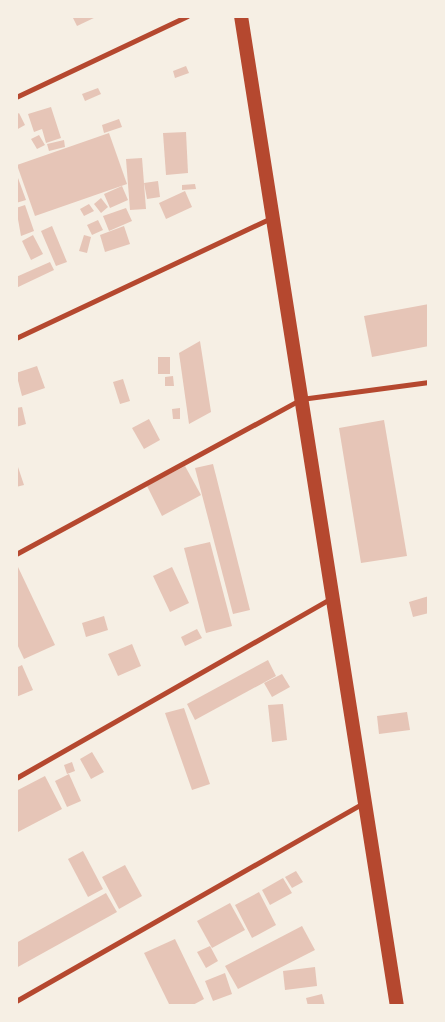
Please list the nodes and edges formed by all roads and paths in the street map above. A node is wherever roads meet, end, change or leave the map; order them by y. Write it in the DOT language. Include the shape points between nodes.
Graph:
graph roads {
  1 [pos="188,16"];
  2 [pos="241,16"];
  3 [pos="16,96"];
  4 [pos="272,217"];
  5 [pos="16,338"];
  6 [pos="429,382"];
  7 [pos="301,398"];
  8 [pos="16,554"];
  9 [pos="334,596"];
  10 [pos="16,778"];
  11 [pos="364,803"];
  12 [pos="16,1001"];
  13 [pos="397,1006"];
  1 -- 3 [label="street"];
  2 -- 4 [label="highway"];
  4 -- 5 [label="street"];
  4 -- 7 [label="highway"];
  6 -- 7 [label="street"];
  7 -- 8 [label="street"];
  7 -- 9 [label="highway"];
  9 -- 10 [label="street"];
  9 -- 11 [label="highway"];
  11 -- 12 [label="street"];
  11 -- 13 [label="highway"];
}
